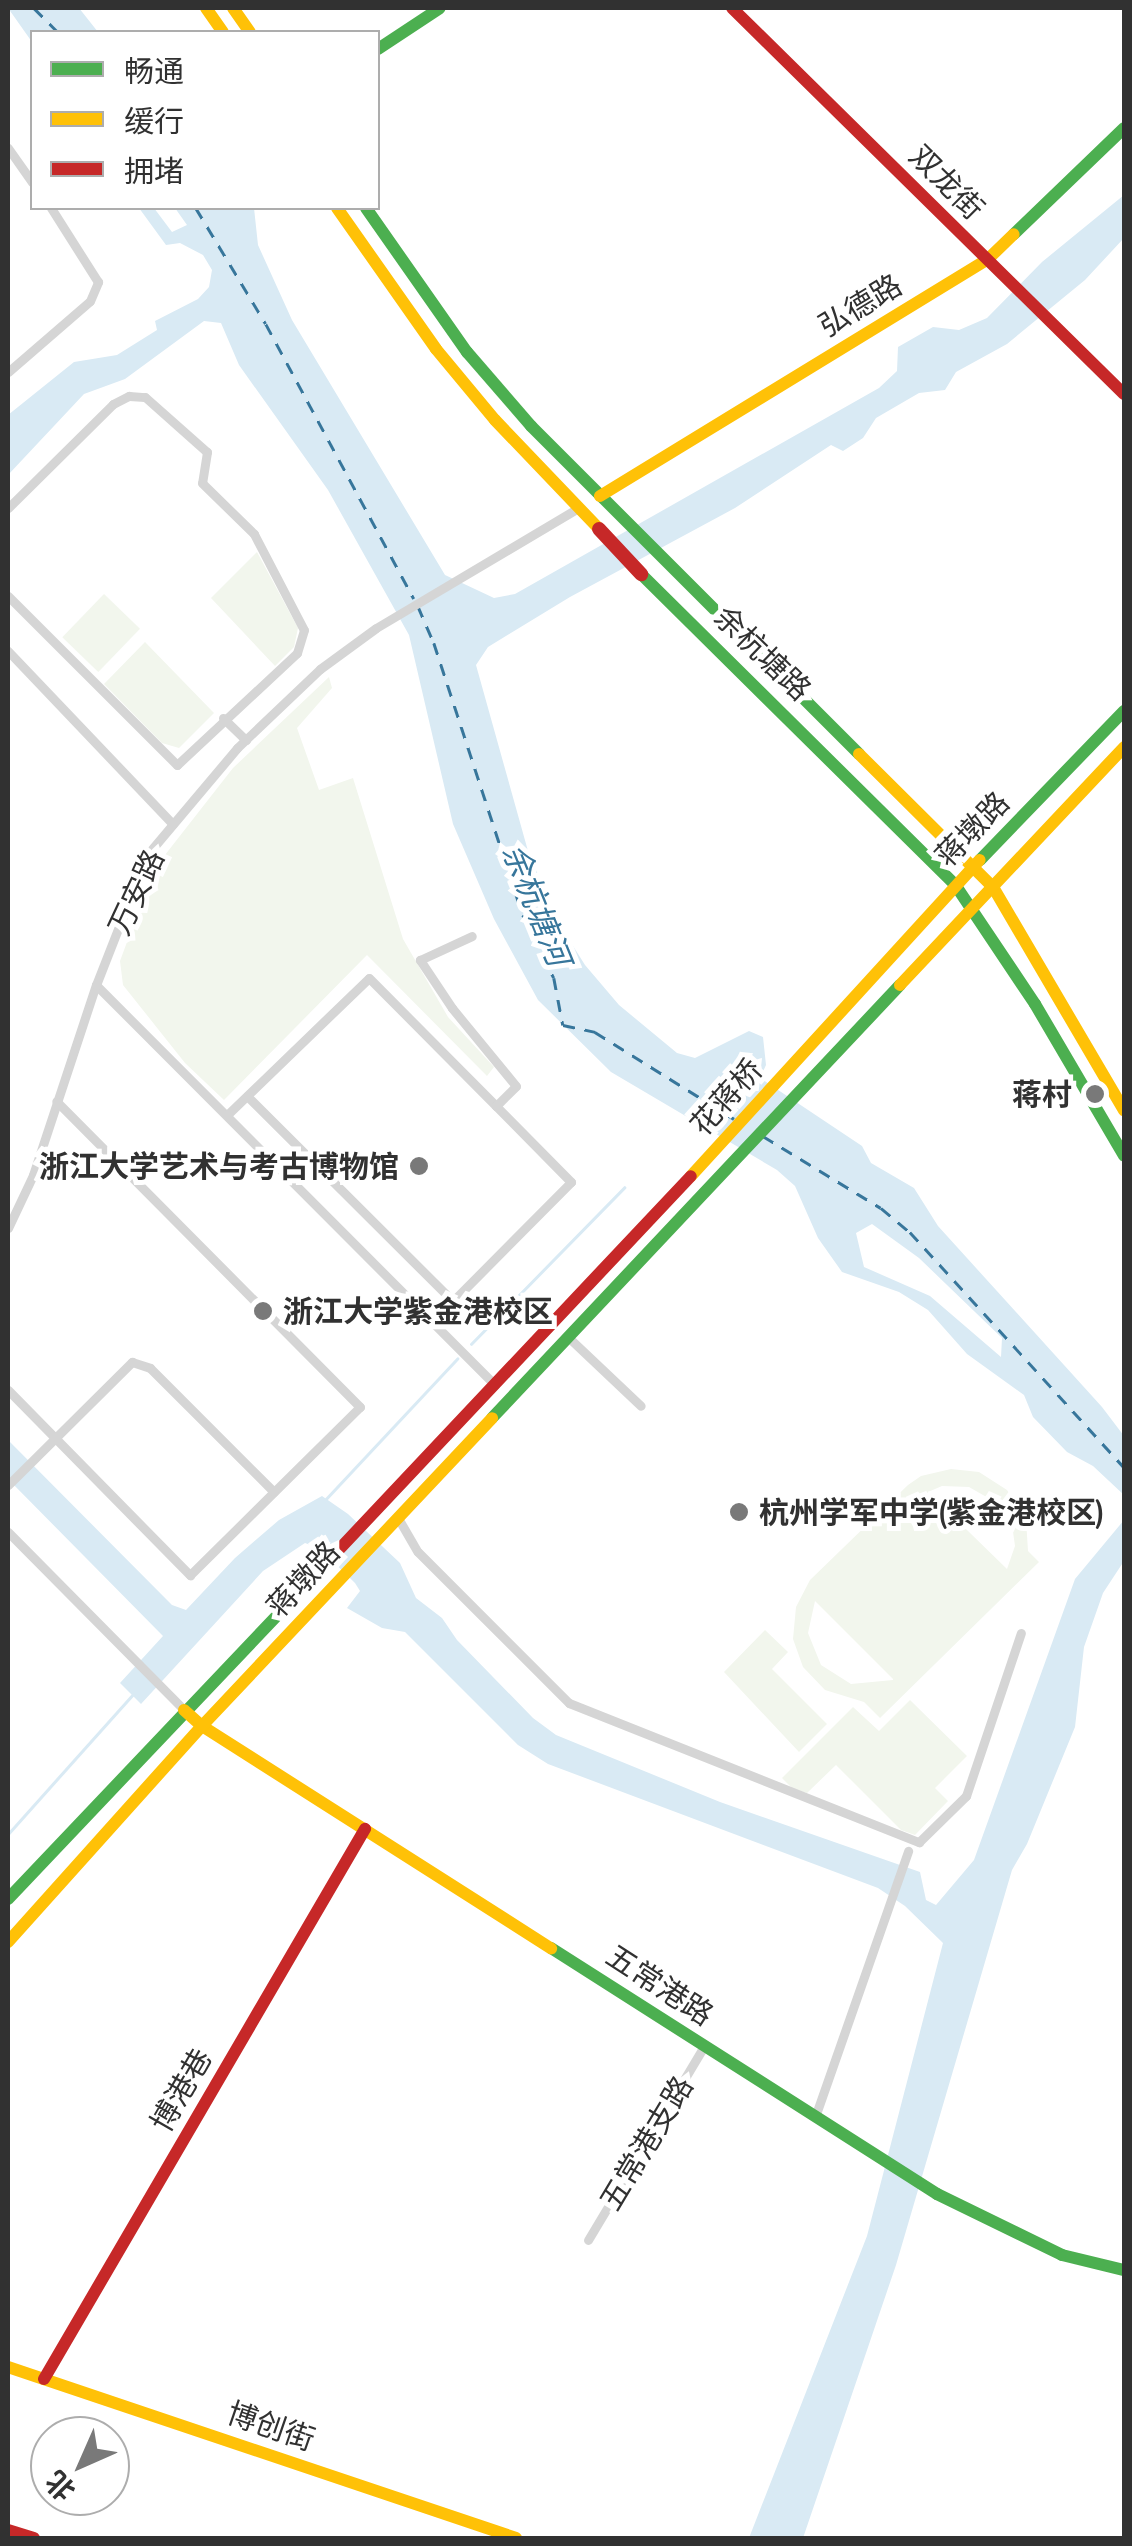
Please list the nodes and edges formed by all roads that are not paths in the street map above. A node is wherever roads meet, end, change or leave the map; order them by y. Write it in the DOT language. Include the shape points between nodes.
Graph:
graph roads {
  1 [pos="206,8"];
  2 [pos="233,8"];
  3 [pos="440,8"];
  4 [pos="732,8"];
  5 [pos="221,30"];
  6 [pos="249,30"];
  7 [pos="380,48"];
  8 [pos="1124,128"];
  9 [pos="8,148"];
  10 [pos="30,179"];
  11 [pos="52,210"];
  12 [pos="339,210"];
  13 [pos="367,210"];
  14 [pos="987,260"];
  15 [pos="8,372"];
  16 [pos="1124,394"];
  17 [pos="600,496"];
  18 [pos="8,508"];
  19 [pos="578,508"];
  20 [pos="8,596"];
  21 [pos="8,651"];
  22 [pos="1124,711"];
  23 [pos="223,718"];
  24 [pos="246,740"];
  25 [pos="1124,747"];
  26 [pos="172,824"];
  27 [pos="974,866"];
  28 [pos="956,886"];
  29 [pos="993,887"];
  30 [pos="973,908"];
  31 [pos="472,936"];
  32 [pos="96,984"];
  33 [pos="862,988"];
  34 [pos="878,1007"];
  35 [pos="247,1096"];
  36 [pos="56,1101"];
  37 [pos="496,1106"];
  38 [pos="1124,1110"];
  39 [pos="227,1115"];
  40 [pos="1124,1156"];
  41 [pos="8,1228"];
  42 [pos="630,1243"];
  43 [pos="642,1258"];
  44 [pos="452,1301"];
  45 [pos="433,1320"];
  46 [pos="568,1337"];
  47 [pos="495,1385"];
  48 [pos="8,1390"];
  49 [pos="641,1406"];
  50 [pos="54,1436"];
  51 [pos="8,1485"];
  52 [pos="274,1492"];
  53 [pos="393,1523"];
  54 [pos="8,1532"];
  55 [pos="1020,1633"];
  56 [pos="184,1710"];
  57 [pos="202,1726"];
  58 [pos="364,1829"];
  59 [pos="908,1851"];
  60 [pos="8,1898"];
  61 [pos="8,1942"];
  62 [pos="704,2046"];
  63 [pos="815,2116"];
  64 [pos="588,2240"];
  65 [pos="1124,2270"];
  66 [pos="8,2368"];
  67 [pos="44,2379"];
  68 [pos="8,2530"];
  69 [pos="34,2538"];
  70 [pos="516,2538"];
  1 -- 5 [label="main road"];
  2 -- 6 [label="main road"];
  3 -- 7 [label="main road"];
  4 -- 14 [label="main road, 双龙街"];
  8 -- 14 [label="main road, 弘德路"];
  9 -- 10 [label="street"];
  11 -- 15 [label="street" via="98,282 90,301"];
  12 -- 19 [label="main road, 余杭塘路" via="436,349"];
  13 -- 17 [label="main road, 余杭塘路" via="467,352"];
  14 -- 16 [label="main road, 双龙街"];
  14 -- 17 [label="main road, 弘德路"];
  17 -- 27 [label="main road, 余杭塘路"];
  18 -- 23 [label="street" via="113,404 146,397 166,411 207,452 202,483 254,534 304,630 297,653"];
  19 -- 24 [label="street, 万安路" via="376,628 320,669"];
  19 -- 28 [label="main road, 余杭塘路, bridge"];
  20 -- 23 [label="street" via="177,765"];
  21 -- 26 [label="street"];
  22 -- 27 [label="main road, 蒋墩路"];
  23 -- 24 [label="street"];
  24 -- 26 [label="street, 万安路"];
  25 -- 29 [label="main road, 蒋墩路"];
  26 -- 32 [label="street, 万安路" via="146,856"];
  27 -- 28 [label="main road, 蒋墩路"];
  27 -- 29 [label="main road, 余杭塘路"];
  28 -- 30 [label="main road, 余杭塘路"];
  28 -- 33 [label="main road, 蒋墩路"];
  29 -- 30 [label="main road, 蒋墩路"];
  29 -- 38 [label="main road, 余杭塘路"];
  30 -- 34 [label="main road, 蒋墩路"];
  30 -- 40 [label="main road, 余杭塘路"];
  31 -- 37 [label="street" via="420,960 516,1086"];
  32 -- 36 [label="street, 万安路"];
  32 -- 39 [label="street"];
  33 -- 42 [label="main road, 花蒋桥"];
  34 -- 43 [label="main road, 花蒋桥"];
  35 -- 37 [label="street" via="370,978"];
  35 -- 39 [label="street"];
  35 -- 44 [label="street"];
  36 -- 41 [label="street, 万安路"];
  36 -- 52 [label="street" via="360,1406"];
  37 -- 44 [label="street" via="571,1182"];
  39 -- 45 [label="street"];
  42 -- 47 [label="main road, 蒋墩路"];
  43 -- 46 [label="main road, 蒋墩路"];
  44 -- 45 [label="street"];
  45 -- 47 [label="street"];
  46 -- 49 [label="street"];
  46 -- 53 [label="main road, 蒋墩路"];
  47 -- 56 [label="main road, 蒋墩路"];
  48 -- 50 [label="street"];
  50 -- 51 [label="street"];
  50 -- 52 [label="street" via="132,1362 150,1368"];
  50 -- 52 [label="street" via="190,1576"];
  53 -- 55 [label="street" via="569,1703 920,1842 966,1796"];
  53 -- 57 [label="main road, 蒋墩路"];
  54 -- 56 [label="street"];
  56 -- 57 [label="main road, 五常港路"];
  56 -- 60 [label="main road, 蒋墩路"];
  57 -- 58 [label="main road, 五常港路"];
  57 -- 61 [label="main road, 蒋墩路"];
  58 -- 62 [label="main road, 五常港路"];
  58 -- 67 [label="main road, 博港巷"];
  59 -- 63 [label="street"];
  62 -- 63 [label="main road, 五常港路"];
  62 -- 64 [label="street, 五常港支路"];
  63 -- 65 [label="main road, 五常港路" via="937,2194 1062,2255"];
  66 -- 67 [label="main road, 博创街"];
  67 -- 70 [label="main road, 博创街"];
  68 -- 69 [label="main road"];
}
